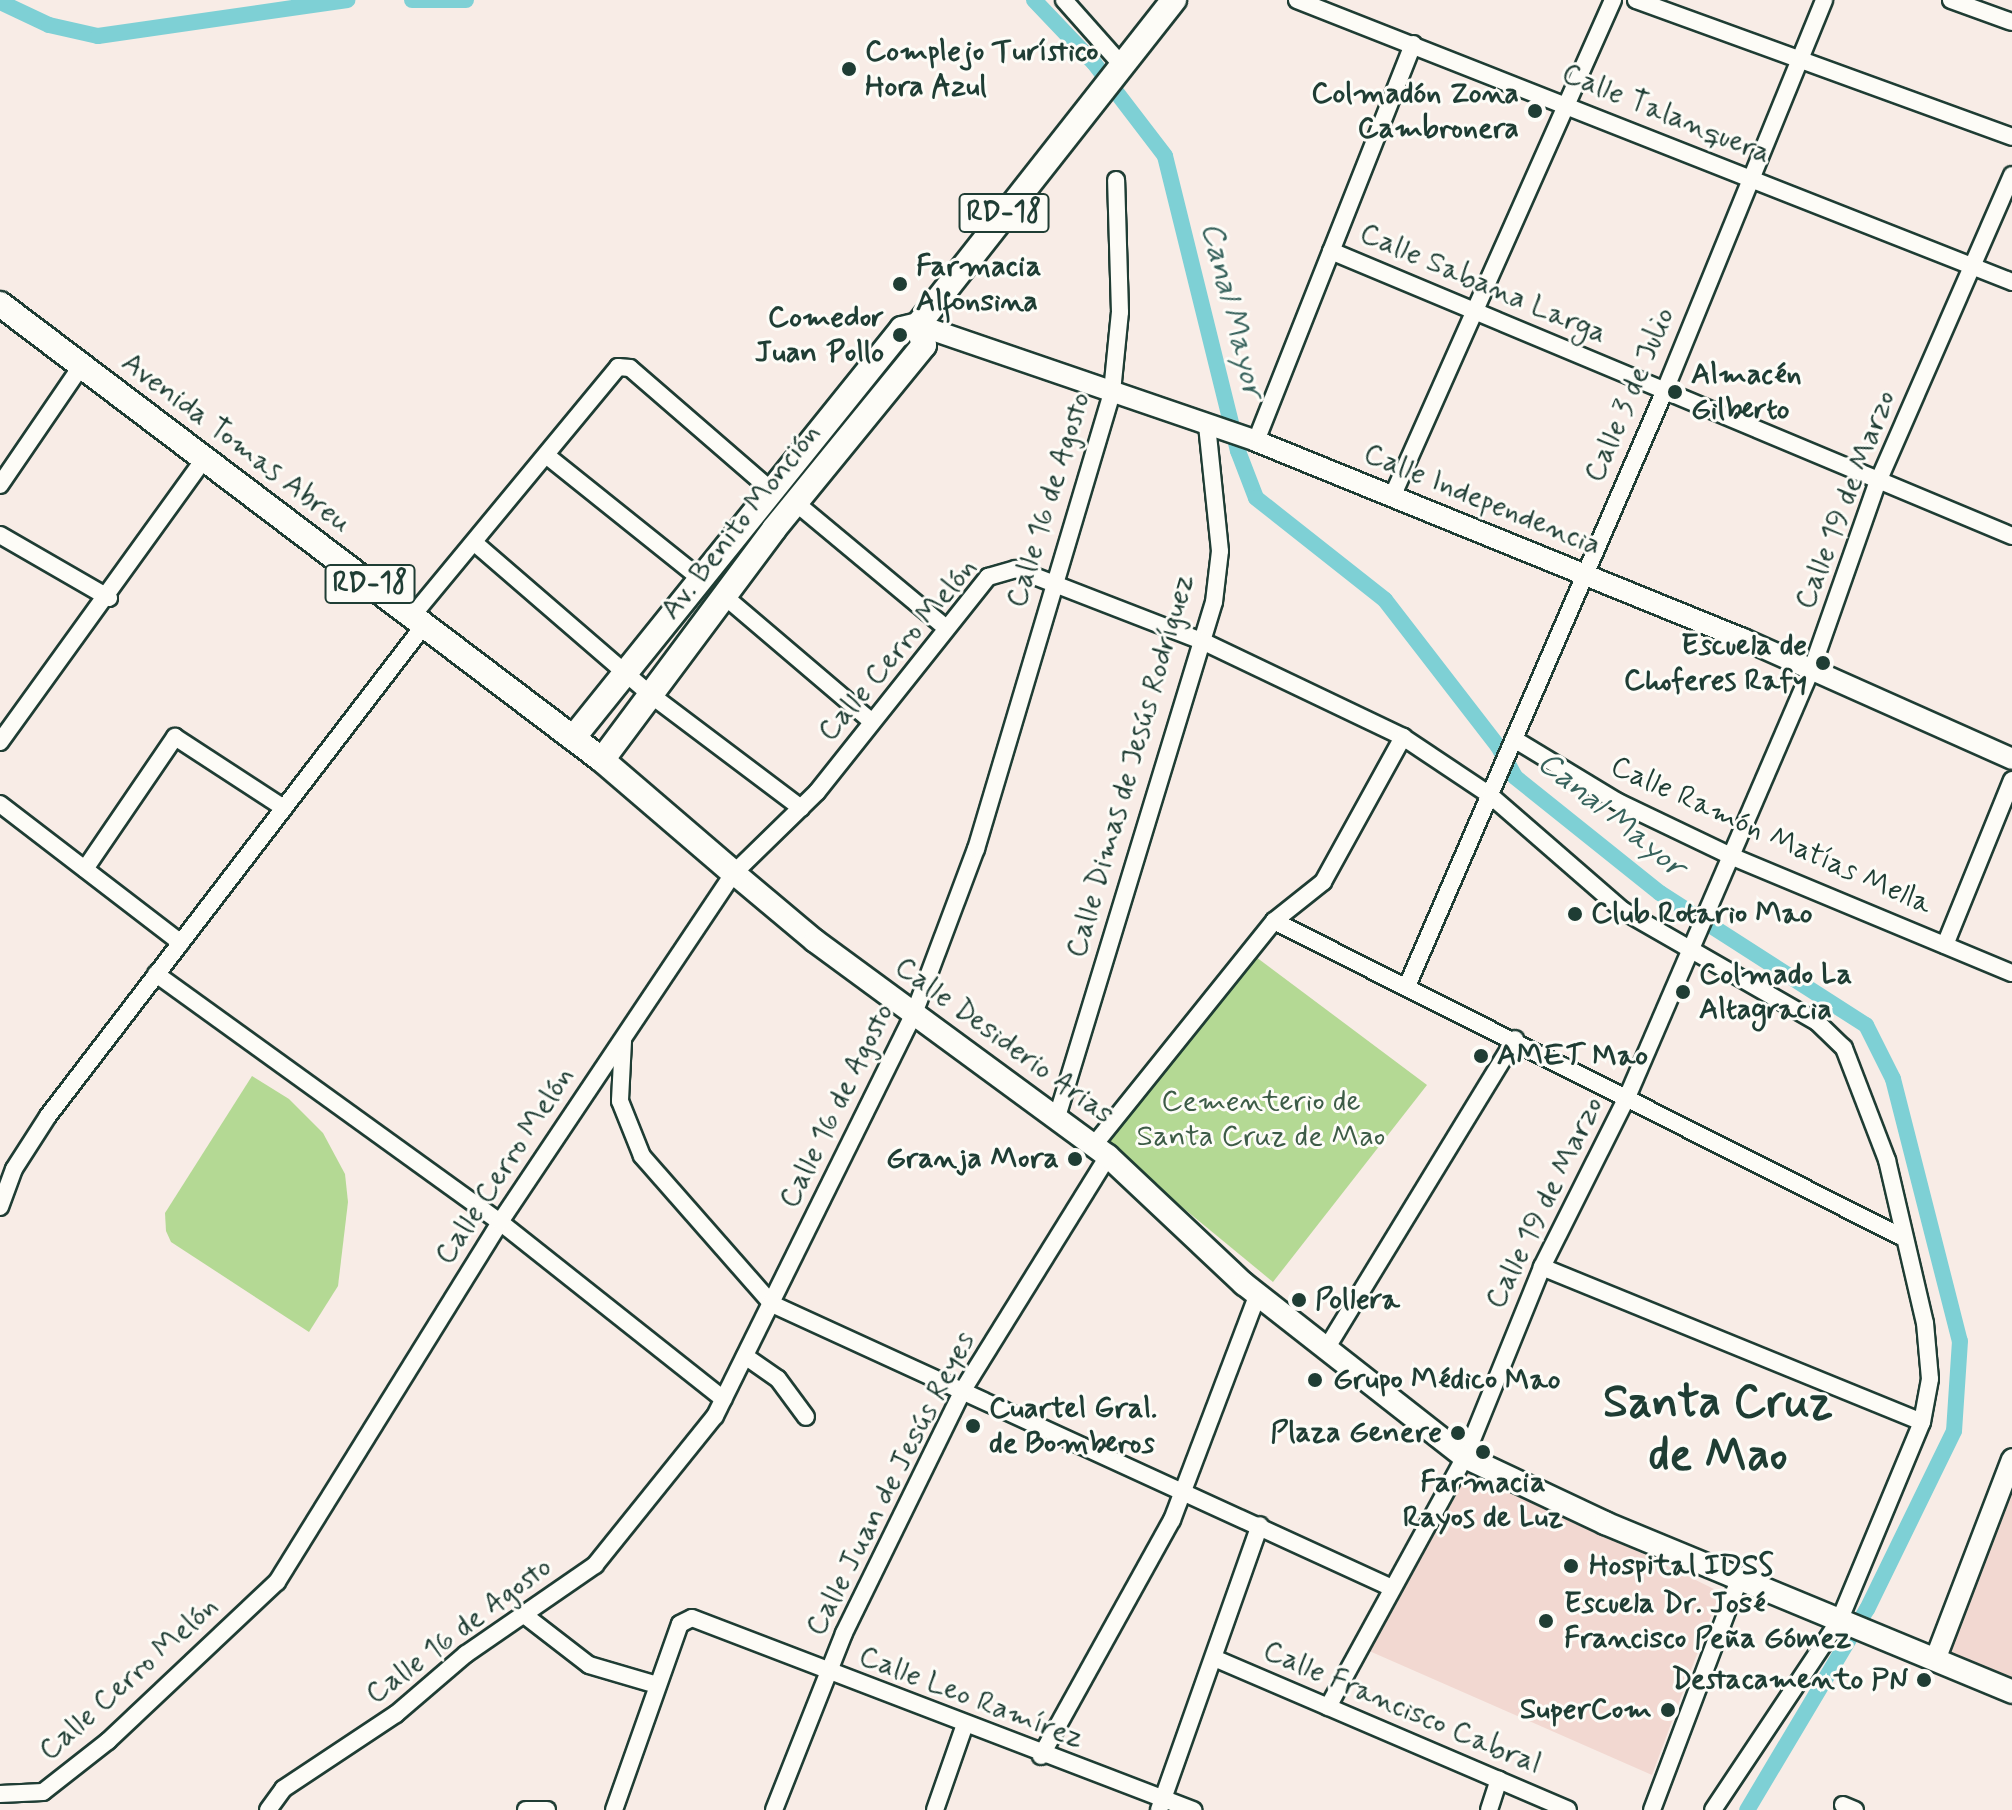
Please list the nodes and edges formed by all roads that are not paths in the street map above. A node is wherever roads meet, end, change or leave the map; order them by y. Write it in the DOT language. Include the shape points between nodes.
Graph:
graph roads {
  1 [pos="1064,0"];
  2 [pos="1174,0"];
  3 [pos="1297,0"];
  4 [pos="1613,0"];
  5 [pos="1636,0"];
  6 [pos="1824,0"];
  7 [pos="1951,0"];
  8 [pos="2012,22"];
  9 [pos="1413,44"];
  10 [pos="1798,62"];
  11 [pos="1118,65"];
  12 [pos="1567,103"];
  13 [pos="2012,137"];
  14 [pos="2012,175"];
  15 [pos="1750,179"];
  16 [pos="1116,180"];
  17 [pos="1331,251"];
  18 [pos="1972,269"];
  19 [pos="2012,282"];
  20 [pos="0,304"];
  21 [pos="1473,310"];
  22 [pos="918,325"];
  23 [pos="82,365"];
  24 [pos="1665,390"];
  25 [pos="1112,392"];
  26 [pos="1211,427"];
  27 [pos="1254,440"];
  28 [pos="546,455"];
  29 [pos="205,458"];
  30 [pos="1877,484"];
  31 [pos="0,485"];
  32 [pos="771,490"];
  33 [pos="1392,497"];
  34 [pos="796,503"];
  35 [pos="0,535"];
  36 [pos="2012,536"];
  37 [pos="476,544"];
  38 [pos="1584,574"];
  39 [pos="701,579"];
  40 [pos="1054,581"];
  41 [pos="723,595"];
  42 [pos="109,598"];
  43 [pos="419,620"];
  44 [pos="946,628"];
  45 [pos="1202,641"];
  46 [pos="1811,671"];
  47 [pos="627,675"];
  48 [pos="651,695"];
  49 [pos="871,721"];
  50 [pos="1403,737"];
  51 [pos="573,738"];
  52 [pos="0,742"];
  53 [pos="1513,742"];
  54 [pos="2012,759"];
  55 [pos="602,760"];
  56 [pos="2012,780"];
  57 [pos="1491,796"];
  58 [pos="0,804"];
  59 [pos="284,808"];
  60 [pos="801,808"];
  61 [pos="1733,857"];
  62 [pos="85,869"];
  63 [pos="734,873"];
  64 [pos="1274,921"];
  65 [pos="181,943"];
  66 [pos="1945,945"];
  67 [pos="1694,947"];
  68 [pos="2012,973"];
  69 [pos="156,974"];
  70 [pos="1407,986"];
  71 [pos="915,1011"];
  72 [pos="623,1038"];
  73 [pos="1515,1039"];
  74 [pos="1628,1095"];
  75 [pos="1057,1117"];
  76 [pos="1101,1150"];
  77 [pos="0,1207"];
  78 [pos="500,1222"];
  79 [pos="1900,1236"];
  80 [pos="1542,1267"];
  81 [pos="1258,1294"];
  82 [pos="772,1304"];
  83 [pos="1326,1349"];
  84 [pos="745,1356"];
  85 [pos="963,1390"];
  86 [pos="723,1399"];
  87 [pos="806,1417"];
  88 [pos="1922,1422"];
  89 [pos="1465,1457"];
  90 [pos="2012,1459"];
  91 [pos="1184,1489"];
  92 [pos="1260,1525"];
  93 [pos="1739,1580"];
  94 [pos="1392,1588"];
  95 [pos="523,1614"];
  96 [pos="1852,1626"];
  97 [pos="1214,1658"];
  98 [pos="1935,1660"];
  99 [pos="829,1674"];
  100 [pos="657,1685"];
  101 [pos="2012,1692"];
  102 [pos="1328,1707"];
  103 [pos="964,1727"];
  104 [pos="1041,1756"];
  105 [pos="1499,1780"];
  106 [pos="0,1794"];
  107 [pos="1161,1804"];
  108 [pos="268,1810"];
  109 [pos="526,1810"];
  110 [pos="547,1810"];
  111 [pos="614,1810"];
  112 [pos="774,1810"];
  113 [pos="935,1810"];
  114 [pos="1193,1810"];
  115 [pos="1489,1810"];
  116 [pos="1568,1810"];
  117 [pos="1652,1810"];
  118 [pos="1713,1810"];
  1 -- 11 [label="street"];
  2 -- 11 [label="main road, Av. Benito Monción / RD-18"];
  3 -- 9 [label="street, Calle Talanquera"];
  4 -- 12 [label="street"];
  5 -- 10 [label="street"];
  6 -- 10 [label="street, Calle 3 de Julio"];
  7 -- 8 [label="street"];
  9 -- 12 [label="street, Calle Talanquera"];
  9 -- 17 [label="street"];
  10 -- 13 [label="street"];
  10 -- 15 [label="street, Calle 3 de Julio"];
  11 -- 22 [label="main road, Av. Benito Monción / RD-18"];
  12 -- 15 [label="street, Calle Talanquera"];
  12 -- 21 [label="street"];
  14 -- 18 [label="street, Calle 19 de Marzo"];
  15 -- 18 [label="street, Calle Talanquera"];
  15 -- 24 [label="street, Calle 3 de Julio"];
  16 -- 25 [label="street, Calle 16 de Agosto" via="1120,312"];
  17 -- 21 [label="street, Calle Sabana Larga"];
  17 -- 27 [label="street"];
  18 -- 19 [label="street, Calle Talanquera"];
  18 -- 30 [label="street, Calle 19 de Marzo"];
  20 -- 23 [label="main road, Avenida Tomas Abreu / RD-18"];
  21 -- 24 [label="street, Calle Sabana Larga"];
  21 -- 33 [label="street"];
  22 -- 25 [label="street, Calle Independencia"];
  22 -- 32 [label="main road, Av. Benito Monción / RD-18" via="902,329"];
  22 -- 34 [label="main road, Av. Benito Monción / RD-18" via="924,345"];
  23 -- 29 [label="main road, Avenida Tomas Abreu / RD-18"];
  23 -- 31 [label="street"];
  24 -- 30 [label="street, Calle Sabana Larga"];
  24 -- 38 [label="street, Calle 3 de Julio"];
  25 -- 26 [label="street, Calle Independencia"];
  25 -- 40 [label="street, Calle 16 de Agosto"];
  26 -- 27 [label="street, Calle Independencia"];
  26 -- 45 [label="street, Calle Dimas de Jesús Rodríguez" via="1220,551"];
  27 -- 33 [label="street, Calle Independencia"];
  28 -- 32 [label="street" via="618,367 630,368"];
  28 -- 37 [label="street"];
  28 -- 39 [label="street"];
  29 -- 42 [label="street"];
  29 -- 43 [label="main road, Avenida Tomas Abreu / RD-18"];
  30 -- 36 [label="street, Calle Sabana Larga"];
  30 -- 46 [label="street, Calle 19 de Marzo"];
  32 -- 39 [label="main road, Av. Benito Monción / RD-18"];
  33 -- 38 [label="street, Calle Independencia"];
  34 -- 41 [label="main road, Av. Benito Monción / RD-18"];
  34 -- 44 [label="street"];
  35 -- 42 [label="street"];
  37 -- 43 [label="street"];
  37 -- 47 [label="street"];
  38 -- 46 [label="street, Calle Independencia"];
  38 -- 53 [label="street, Calle 3 de Julio"];
  39 -- 47 [label="main road, Av. Benito Monción / RD-18"];
  40 -- 44 [label="street, Calle Cerro Melón" via="1000,569"];
  40 -- 45 [label="street"];
  40 -- 71 [label="street, Calle 16 de Agosto" via="976,849"];
  41 -- 48 [label="main road, Av. Benito Monción / RD-18"];
  41 -- 49 [label="street"];
  42 -- 52 [label="street"];
  43 -- 51 [label="main road, Avenida Tomas Abreu / RD-18"];
  43 -- 59 [label="street"];
  44 -- 49 [label="street, Calle Cerro Melón"];
  45 -- 50 [label="street"];
  45 -- 75 [label="street, Calle Dimas de Jesús Rodríguez"];
  46 -- 54 [label="street, Calle Independencia"];
  46 -- 61 [label="street, Calle 19 de Marzo"];
  47 -- 48 [label="street"];
  47 -- 51 [label="main road, Av. Benito Monción / RD-18"];
  48 -- 55 [label="main road, Av. Benito Monción / RD-18"];
  48 -- 60 [label="street"];
  49 -- 60 [label="street, Calle Cerro Melón"];
  50 -- 57 [label="street"];
  50 -- 64 [label="street, Calle Juan de Jesús Reyes" via="1323,882"];
  51 -- 55 [label="main road, Avenida Tomas Abreu / RD-18"];
  53 -- 57 [label="street, Calle 3 de Julio"];
  53 -- 61 [label="street, Calle Ramón Matías Mella" via="1618,802"];
  55 -- 63 [label="main road, Avenida Tomas Abreu / RD-18"];
  56 -- 66 [label="street"];
  57 -- 67 [label="street" via="1622,910"];
  57 -- 70 [label="street, Calle 3 de Julio"];
  58 -- 62 [label="street"];
  59 -- 62 [label="street" via="175,737"];
  59 -- 65 [label="street"];
  60 -- 63 [label="street, Calle Cerro Melón"];
  61 -- 66 [label="street, Calle Ramón Matías Mella"];
  61 -- 67 [label="street, Calle 19 de Marzo"];
  62 -- 65 [label="street"];
  63 -- 71 [label="main road, Calle Desiderio Arias" via="815,941"];
  63 -- 72 [label="street, Calle Cerro Melón"];
  64 -- 70 [label="street"];
  64 -- 76 [label="street, Calle Juan de Jesús Reyes"];
  65 -- 69 [label="street"];
  66 -- 68 [label="street, Calle Ramón Matías Mella"];
  67 -- 74 [label="street, Calle 19 de Marzo"];
  67 -- 79 [label="street" via="1817,1022 1844,1048 1887,1160"];
  69 -- 77 [label="street" via="48,1116 14,1169"];
  69 -- 78 [label="street"];
  70 -- 73 [label="street"];
  71 -- 75 [label="main road, Calle Desiderio Arias"];
  71 -- 82 [label="street, Calle 16 de Agosto"];
  72 -- 78 [label="street, Calle Cerro Melón"];
  72 -- 82 [label="street" via="620,1101 642,1156"];
  73 -- 74 [label="street"];
  73 -- 83 [label="street"];
  74 -- 79 [label="street"];
  74 -- 80 [label="street, Calle 19 de Marzo"];
  75 -- 76 [label="main road, Calle Desiderio Arias"];
  76 -- 81 [label="main road, Calle Desiderio Arias"];
  76 -- 85 [label="street, Calle Juan de Jesús Reyes"];
  78 -- 86 [label="street"];
  78 -- 106 [label="street, Calle Cerro Melón" via="277,1582 108,1741 43,1792"];
  79 -- 88 [label="street" via="1925,1323 1930,1379"];
  80 -- 88 [label="street"];
  80 -- 89 [label="street, Calle 19 de Marzo"];
  81 -- 83 [label="main road, Calle Desiderio Arias"];
  81 -- 91 [label="street"];
  82 -- 84 [label="street, Calle 16 de Agosto"];
  82 -- 85 [label="street"];
  83 -- 89 [label="main road, Calle Desiderio Arias"];
  84 -- 86 [label="street, Calle 16 de Agosto"];
  84 -- 87 [label="street" via="778,1379"];
  85 -- 91 [label="street"];
  85 -- 99 [label="street, Calle Juan de Jesús Reyes"];
  86 -- 95 [label="street, Calle 16 de Agosto" via="595,1565"];
  88 -- 96 [label="street"];
  89 -- 93 [label="main road, Calle Desiderio Arias"];
  89 -- 94 [label="street, Calle 19 de Marzo"];
  90 -- 98 [label="street"];
  91 -- 92 [label="street"];
  91 -- 104 [label="street"];
  92 -- 94 [label="street"];
  92 -- 97 [label="street"];
  93 -- 96 [label="main road, Calle Desiderio Arias"];
  93 -- 117 [label="street"];
  94 -- 102 [label="street, Calle 19 de Marzo"];
  95 -- 100 [label="street" via="589,1665"];
  95 -- 108 [label="street, Calle 16 de Agosto" via="396,1714 283,1789"];
  96 -- 98 [label="main road, Calle Desiderio Arias"];
  96 -- 118 [label="street"];
  97 -- 102 [label="street, Calle Francisco Cabral"];
  97 -- 107 [label="street"];
  98 -- 101 [label="main road, Calle Desiderio Arias"];
  99 -- 100 [label="street, Calle Leo Ramírez" via="686,1619"];
  99 -- 103 [label="street, Calle Leo Ramírez"];
  99 -- 112 [label="street, Calle Juan de Jesús Reyes"];
  100 -- 111 [label="street"];
  102 -- 105 [label="street, Calle Francisco Cabral"];
  103 -- 104 [label="street, Calle Leo Ramírez"];
  103 -- 113 [label="street"];
  104 -- 107 [label="street, Calle Leo Ramírez"];
  105 -- 115 [label="street"];
  105 -- 116 [label="street, Calle Francisco Cabral"];
  107 -- 114 [label="street, Calle Leo Ramírez"];
  109 -- 110 [label="street"];
}
